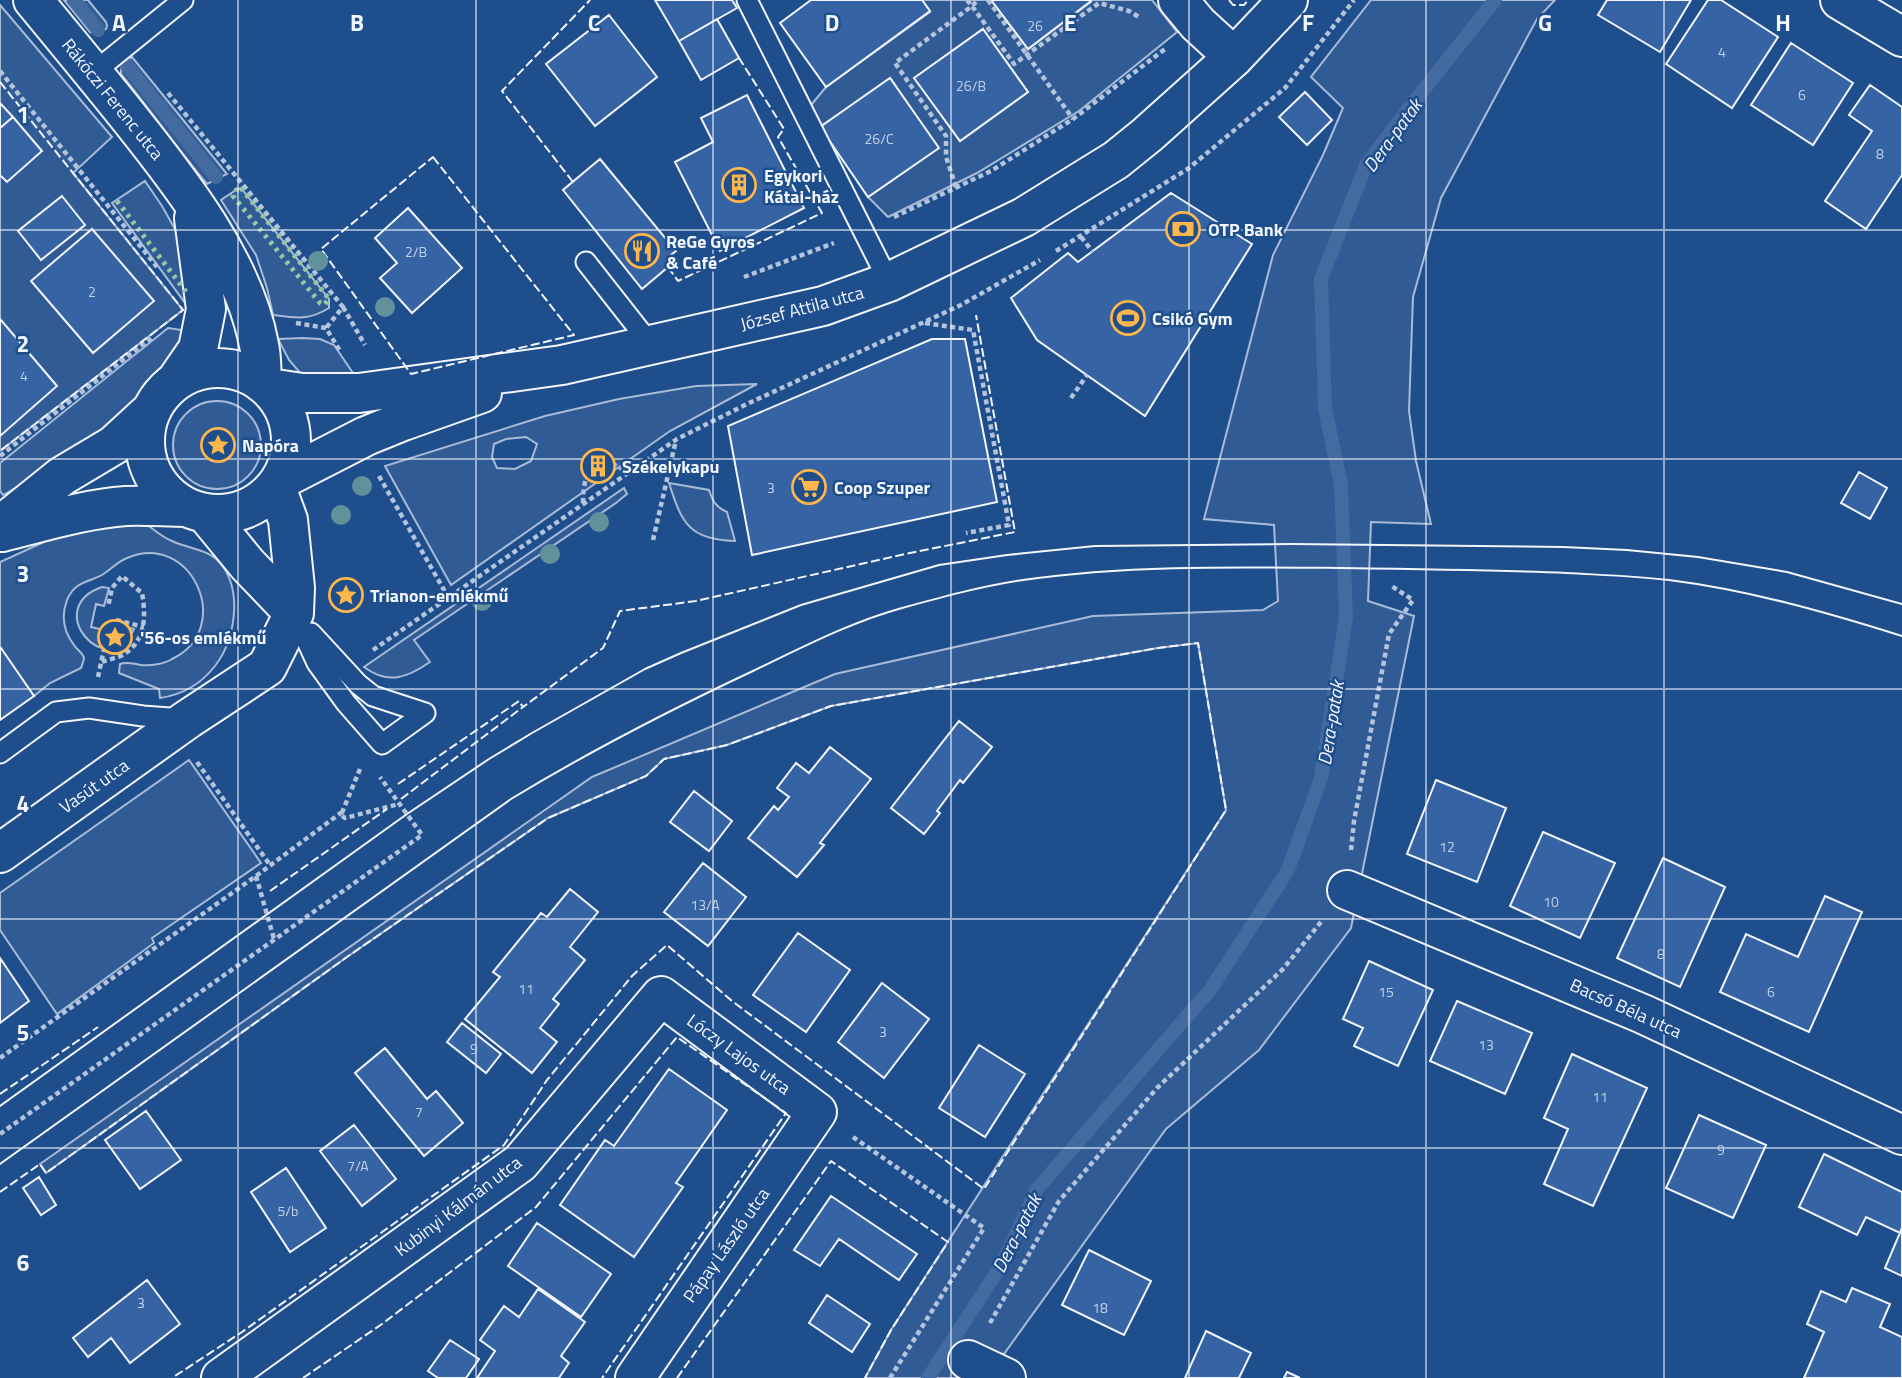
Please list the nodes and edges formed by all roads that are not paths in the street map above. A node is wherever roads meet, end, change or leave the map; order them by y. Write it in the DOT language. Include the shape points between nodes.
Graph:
graph roads {
  1 [pos="33,0"];
  2 [pos="183,0"];
  3 [pos="747,0"];
  4 [pos="1288,0"];
  5 [pos="1840,0"];
  6 [pos="1188,12"];
  7 [pos="1902,37"];
  8 [pos="1234,57"];
  9 [pos="93,73"];
  10 [pos="192,199"];
  11 [pos="586,262"];
  12 [pos="889,282"];
  13 [pos="652,346"];
  14 [pos="562,366"];
  15 [pos="176,381"];
  16 [pos="266,385"];
  17 [pos="152,410"];
  18 [pos="279,483"];
  19 [pos="196,511"];
  20 [pos="0,526"];
  21 [pos="0,533"];
  22 [pos="294,613"];
  23 [pos="188,719"];
  24 [pos="0,753"];
  25 [pos="0,853"];
  26 [pos="1347,890"];
  27 [pos="661,996"];
  28 [pos="817,1112"];
  29 [pos="1902,1135"];
  30 [pos="968,1360"];
  31 [pos="221,1378"];
  32 [pos="635,1378"];
  33 [pos="1006,1378"];
  1 -- 9 [label="street, Rákóczi Ferenc utca"];
  2 -- 9 [label="lane"];
  3 -- 12 [label="lane"];
  4 -- 8 [label="street, József Attila utca"];
  5 -- 7 [label="street"];
  6 -- 8 [label="street"];
  8 -- 12 [label="street, József Attila utca" via="1116,160 1024,217"];
  9 -- 10 [label="street, Rákóczi Ferenc utca"];
  10 -- 15 [label="street" via="206,309 198,349"];
  10 -- 16 [label="street, Rákóczi Ferenc utca" via="248,305"];
  11 -- 13 [label="lane"];
  12 -- 13 [label="street, József Attila utca" via="823,306"];
  13 -- 14 [label="street, József Attila utca"];
  14 -- 16 [label="street, József Attila utca" via="359,393 302,393"];
  14 -- 18 [label="street" via="366,436"];
  15 -- 16 [label="street" via="219,368 242,372"];
  15 -- 17 [label="street"];
  16 -- 18 [label="street" via="284,409 291,432 290,457"];
  17 -- 19 [label="street" via="146,455 154,476 168,495"];
  17 -- 20 [label="street" via="114,445 62,476"];
  18 -- 19 [label="street" via="256,504 232,514"];
  18 -- 22 [label="street" via="288,520"];
  19 -- 21 [label="street" via="140,506 103,509"];
  19 -- 22 [label="street"];
  22 -- 22 [label="lane" via="317,663 382,744 425,713 373,696"];
  22 -- 23 [label="street, Vasút utca" via="267,667"];
  23 -- 24 [label="lane" via="89,708 56,712"];
  23 -- 25 [label="street, Vasút utca"];
  26 -- 29 [label="street, Bacsó Béla utca" via="1643,1014"];
  27 -- 28 [label="street, Lóczy Lajos utca"];
  27 -- 31 [label="street, Kubinyi Kálmán utca" via="520,1163"];
  28 -- 32 [label="street, Pápay László utca"];
  30 -- 33 [label="street"];
}
